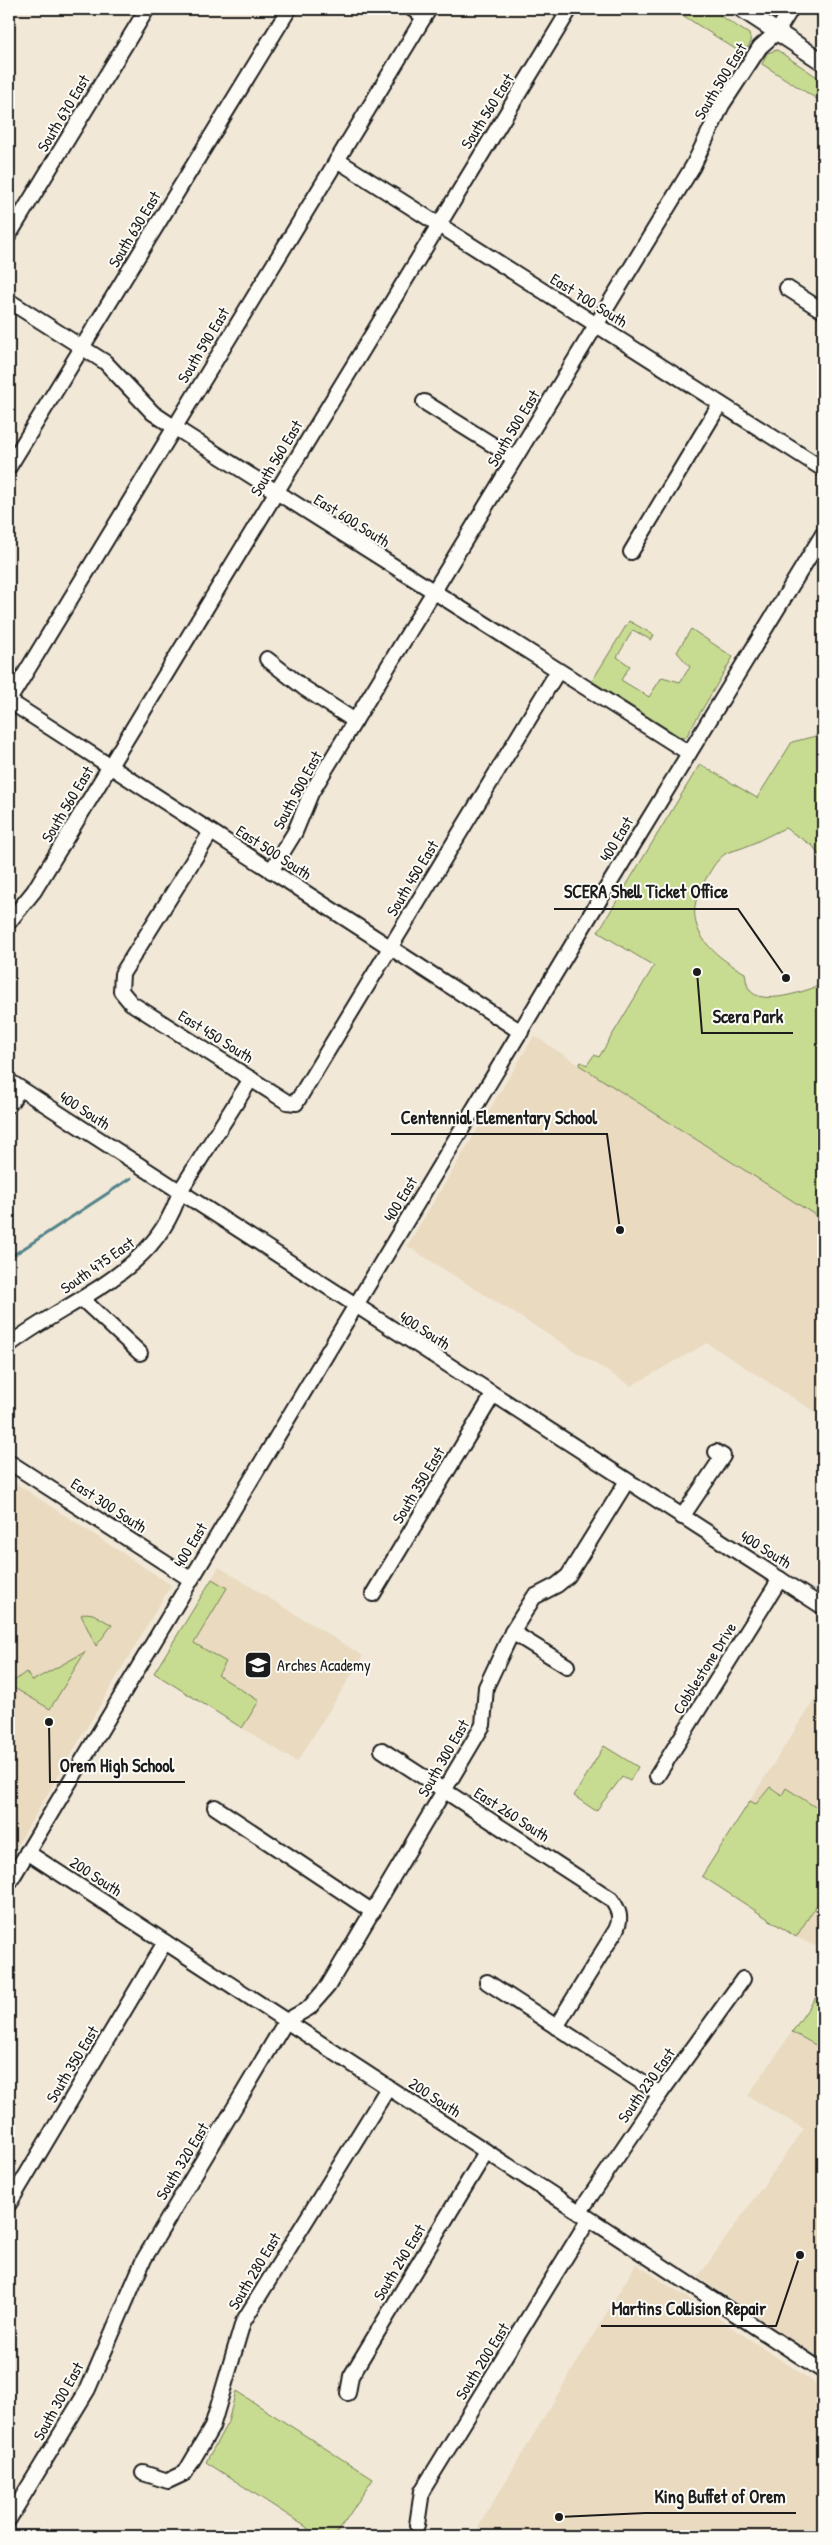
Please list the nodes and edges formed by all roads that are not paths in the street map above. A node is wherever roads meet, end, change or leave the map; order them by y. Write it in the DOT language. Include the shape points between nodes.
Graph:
graph roads {
  1 [pos="147,9"];
  2 [pos="289,9"];
  3 [pos="570,9"];
  4 [pos="742,9"];
  5 [pos="792,9"];
  6 [pos="422,11"];
  7 [pos="777,32"];
  8 [pos="823,62"];
  9 [pos="337,160"];
  10 [pos="437,225"];
  11 [pos="9,235"];
  12 [pos="788,288"];
  13 [pos="9,301"];
  14 [pos="823,311"];
  15 [pos="596,326"];
  16 [pos="82,346"];
  17 [pos="424,402"];
  18 [pos="720,404"];
  19 [pos="174,427"];
  20 [pos="514,458"];
  21 [pos="9,467"];
  22 [pos="823,469"];
  23 [pos="276,492"];
  24 [pos="823,534"];
  25 [pos="631,552"];
  26 [pos="434,592"];
  27 [pos="267,659"];
  28 [pos="558,671"];
  29 [pos="9,700"];
  30 [pos="355,722"];
  31 [pos="689,753"];
  32 [pos="110,767"];
  33 [pos="211,832"];
  34 [pos="271,871"];
  35 [pos="9,922"];
  36 [pos="390,947"];
  37 [pos="521,1032"];
  38 [pos="250,1078"];
  39 [pos="14,1085"];
  40 [pos="296,1103"];
  41 [pos="9,1105"];
  42 [pos="180,1192"];
  43 [pos="82,1299"];
  44 [pos="355,1306"];
  45 [pos="9,1345"];
  46 [pos="140,1353"];
  47 [pos="493,1395"];
  48 [pos="716,1452"];
  49 [pos="9,1462"];
  50 [pos="626,1481"];
  51 [pos="682,1517"];
  52 [pos="190,1579"];
  53 [pos="780,1579"];
  54 [pos="373,1594"];
  55 [pos="823,1607"];
  56 [pos="512,1632"];
  57 [pos="567,1666"];
  58 [pos="382,1750"];
  59 [pos="657,1776"];
  60 [pos="444,1791"];
  61 [pos="215,1806"];
  62 [pos="27,1852"];
  63 [pos="9,1883"];
  64 [pos="373,1912"];
  65 [pos="165,1942"];
  66 [pos="743,1979"];
  67 [pos="487,1982"];
  68 [pos="286,2021"];
  69 [pos="556,2027"];
  70 [pos="388,2088"];
  71 [pos="660,2094"];
  72 [pos="486,2152"];
  73 [pos="9,2204"];
  74 [pos="584,2216"];
  75 [pos="116,2322"];
  76 [pos="823,2372"];
  77 [pos="348,2393"];
  78 [pos="143,2473"];
  79 [pos="9,2519"];
  80 [pos="417,2525"];
  1 -- 11 [label="street, South 670 East"];
  2 -- 16 [label="street, South 630 East"];
  3 -- 10 [label="street, South 560 East"];
  4 -- 7 [label="main road"];
  5 -- 7 [label="street, South 500 East"];
  6 -- 9 [label="street, South 590 East"];
  7 -- 8 [label="main road"];
  7 -- 15 [label="street, South 500 East" via="760,47 722,105 693,166"];
  9 -- 10 [label="street, East 700 South"];
  9 -- 19 [label="street, South 590 East"];
  10 -- 15 [label="street, East 700 South"];
  10 -- 23 [label="street, South 560 East"];
  12 -- 14 [label="street"];
  13 -- 16 [label="street, East 600 South"];
  15 -- 18 [label="street, East 700 South"];
  15 -- 20 [label="street, South 500 East"];
  16 -- 19 [label="street, East 600 South" via="105,362 154,414"];
  16 -- 21 [label="street, South 630 East"];
  17 -- 20 [label="street"];
  18 -- 22 [label="street, East 700 South"];
  18 -- 25 [label="street"];
  19 -- 23 [label="street, East 600 South"];
  19 -- 29 [label="street, South 590 East"];
  20 -- 26 [label="street, South 500 East"];
  23 -- 26 [label="street, East 600 South"];
  23 -- 32 [label="street, South 560 East"];
  24 -- 31 [label="street, 400 East"];
  26 -- 28 [label="street, East 600 South"];
  26 -- 30 [label="street, South 500 East"];
  27 -- 30 [label="street"];
  28 -- 31 [label="street, East 600 South"];
  28 -- 36 [label="street, South 450 East"];
  29 -- 32 [label="street, East 500 South"];
  30 -- 34 [label="street, South 500 East" via="311,793 295,832"];
  31 -- 37 [label="street, 400 East"];
  32 -- 33 [label="street, East 500 South"];
  32 -- 35 [label="street, South 560 East" via="34,891"];
  33 -- 34 [label="street, East 500 South"];
  33 -- 38 [label="street, East 450 South" via="122,974 120,991 128,1001"];
  34 -- 36 [label="street, East 500 South"];
  36 -- 37 [label="street, East 500 South"];
  36 -- 40 [label="street, South 450 East"];
  37 -- 44 [label="street, 400 East"];
  38 -- 40 [label="street, East 450 South" via="287,1102"];
  38 -- 42 [label="street, South 475 East"];
  39 -- 41 [label="street"];
  39 -- 42 [label="street, 400 South"];
  42 -- 43 [label="street, South 475 East" via="175,1209 146,1253"];
  42 -- 44 [label="street, 400 South"];
  43 -- 45 [label="street, South 475 East"];
  43 -- 46 [label="street"];
  44 -- 47 [label="street, 400 South"];
  44 -- 52 [label="street, 400 East"];
  47 -- 50 [label="street, 400 South"];
  47 -- 54 [label="street, South 350 East"];
  48 -- 51 [label="street" via="723,1456"];
  49 -- 52 [label="street, East 300 South"];
  50 -- 51 [label="street, 400 South"];
  50 -- 56 [label="street, South 300 East" via="568,1576 534,1597"];
  51 -- 53 [label="street, 400 South"];
  52 -- 62 [label="street, 400 East"];
  53 -- 55 [label="street, 400 South"];
  53 -- 59 [label="street, Cobblestone Drive"];
  56 -- 57 [label="street"];
  56 -- 60 [label="street, South 300 East" via="486,1686 483,1725"];
  58 -- 60 [label="street, East 260 South"];
  60 -- 64 [label="street, South 300 East"];
  60 -- 69 [label="street, East 260 South" via="611,1900 619,1912 616,1930"];
  61 -- 64 [label="street"];
  62 -- 63 [label="street, 400 East"];
  62 -- 65 [label="street, 200 South"];
  64 -- 68 [label="street, South 300 East" via="319,1998"];
  65 -- 68 [label="street, 200 South"];
  65 -- 73 [label="street, South 350 East"];
  66 -- 71 [label="street, South 230 East"];
  67 -- 69 [label="street"];
  68 -- 70 [label="street, 200 South"];
  68 -- 75 [label="street, South 320 East" via="148,2252"];
  69 -- 71 [label="street"];
  70 -- 72 [label="street, 200 South"];
  70 -- 78 [label="street, South 280 East" via="243,2322 212,2427 185,2472 168,2481"];
  71 -- 74 [label="street, South 230 East"];
  72 -- 74 [label="street, 200 South"];
  72 -- 77 [label="street, South 240 East" via="351,2376"];
  74 -- 76 [label="street, 200 South"];
  74 -- 80 [label="street, South 200 East" via="422,2491"];
  75 -- 79 [label="street, South 300 East" via="88,2388"];
}
